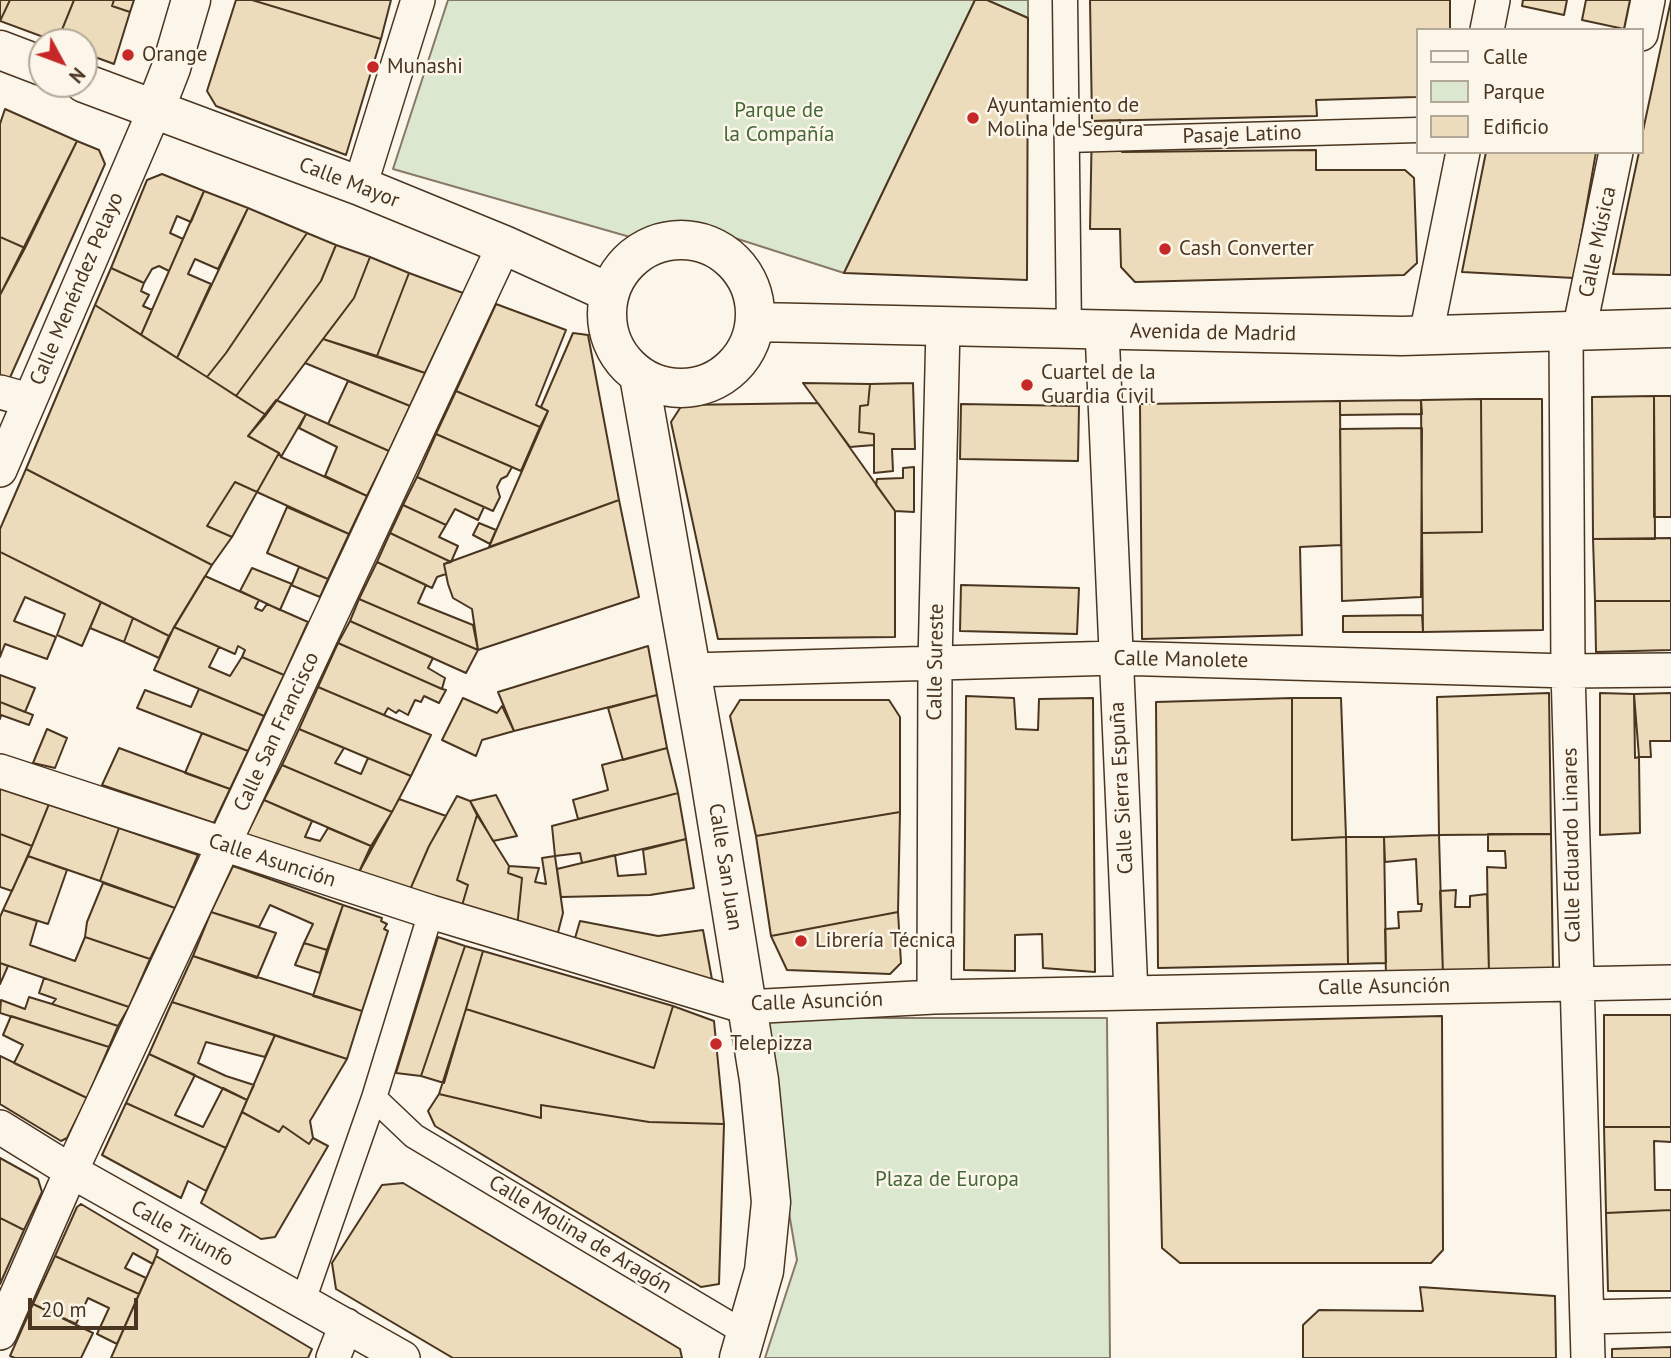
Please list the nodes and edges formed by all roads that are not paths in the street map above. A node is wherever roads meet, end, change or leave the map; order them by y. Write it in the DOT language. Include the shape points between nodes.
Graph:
graph roads {
  1 [pos="191,0"];
  2 [pos="418,0"];
  3 [pos="1065,0"];
  4 [pos="1493,0"];
  5 [pos="1648,0"];
  6 [pos="1487,28"];
  7 [pos="1642,28"];
  8 [pos="0,50"];
  9 [pos="28,61"];
  10 [pos="98,88"];
  11 [pos="155,109"];
  12 [pos="1416,130"];
  13 [pos="1067,140"];
  14 [pos="1463,154"];
  15 [pos="1616,154"];
  16 [pos="360,186"];
  17 [pos="504,245"];
  18 [pos="610,293"];
  19 [pos="756,322"];
  20 [pos="943,327"];
  21 [pos="1671,328"];
  22 [pos="1086,331"];
  23 [pos="1573,331"];
  24 [pos="1426,335"];
  25 [pos="639,376"];
  26 [pos="14,396"];
  27 [pos="0,470"];
  28 [pos="1116,658"];
  29 [pos="935,663"];
  30 [pos="691,670"];
  31 [pos="1671,670"];
  32 [pos="1568,671"];
  33 [pos="0,771"];
  34 [pos="224,845"];
  35 [pos="431,912"];
  36 [pos="1671,982"];
  37 [pos="1576,984"];
  38 [pos="1131,992"];
  39 [pos="934,997"];
  40 [pos="746,1007"];
  41 [pos="374,1098"];
  42 [pos="0,1127"];
  43 [pos="71,1171"];
  44 [pos="303,1301"];
  45 [pos="1671,1315"];
  46 [pos="1587,1317"];
  47 [pos="346,1325"];
  48 [pos="0,1333"];
  49 [pos="742,1346"];
  50 [pos="332,1358"];
  51 [pos="403,1358"];
  52 [pos="1588,1358"];
  1 -- 11 [label="main road"];
  2 -- 16 [label="street"];
  3 -- 13 [label="street"];
  4 -- 6 [label="street"];
  5 -- 7 [label="street"];
  8 -- 9 [label="main road"];
  10 -- 11 [label="main road, Calle Mayor"];
  11 -- 16 [label="main road, Calle Mayor"];
  11 -- 26 [label="street, Calle Menéndez Pelayo"];
  12 -- 13 [label="street, Pasaje Latino"];
  13 -- 22 [label="street"];
  14 -- 24 [label="street"];
  15 -- 23 [label="street, Calle Música"];
  16 -- 17 [label="main road, Calle Mayor"];
  17 -- 18 [label="main road, Calle Mayor"];
  17 -- 34 [label="street, Calle San Francisco"];
  18 -- 19 [label="main road" via="623,268 646,249 671,241 699,242 723,252 743,272 754,296"];
  18 -- 25 [label="main road" via="607,324 615,349"];
  19 -- 20 [label="main road, Avenida de Madrid"];
  19 -- 25 [label="main road" via="747,351 723,376 700,387 663,387"];
  20 -- 22 [label="main road, Avenida de Madrid"];
  20 -- 29 [label="street, Calle Sureste"];
  21 -- 23 [label="main road, Avenida de Madrid"];
  22 -- 24 [label="main road, Avenida de Madrid"];
  22 -- 28 [label="street, Calle Sierra Espuña"];
  23 -- 24 [label="main road, Avenida de Madrid"];
  23 -- 32 [label="street, Calle Eduardo Linares"];
  25 -- 30 [label="main road, Calle San Juan"];
  26 -- 27 [label="street, Calle Menéndez Pelayo"];
  28 -- 29 [label="street, Calle Manolete"];
  28 -- 32 [label="street, Calle Manolete"];
  28 -- 38 [label="street, Calle Sierra Espuña"];
  29 -- 30 [label="street, Calle Manolete"];
  29 -- 39 [label="street, Calle Sureste"];
  30 -- 40 [label="main road, Calle San Juan"];
  31 -- 32 [label="street, Calle Manolete"];
  32 -- 37 [label="street, Calle Eduardo Linares"];
  33 -- 34 [label="street, Calle Asunción"];
  34 -- 35 [label="street, Calle Asunción"];
  34 -- 43 [label="street, Calle San Francisco"];
  35 -- 40 [label="street, Calle Asunción"];
  35 -- 41 [label="street"];
  36 -- 37 [label="street, Calle Asunción"];
  37 -- 38 [label="street, Calle Asunción"];
  37 -- 46 [label="street, Calle Eduardo Linares"];
  38 -- 39 [label="street, Calle Asunción"];
  39 -- 40 [label="street, Calle Asunción"];
  40 -- 49 [label="main road, Calle San Juan" via="759,1080 771,1202 764,1271"];
  41 -- 44 [label="street"];
  41 -- 49 [label="street, Calle Molina de Aragón" via="414,1136"];
  42 -- 43 [label="street, Calle Triunfo"];
  43 -- 44 [label="street, Calle Triunfo"];
  43 -- 48 [label="street, Calle San Francisco"];
  44 -- 47 [label="street, Calle Triunfo"];
  45 -- 46 [label="street"];
  46 -- 52 [label="street, Calle Eduardo Linares"];
  47 -- 50 [label="street"];
  47 -- 51 [label="street, Calle Triunfo"];
}
